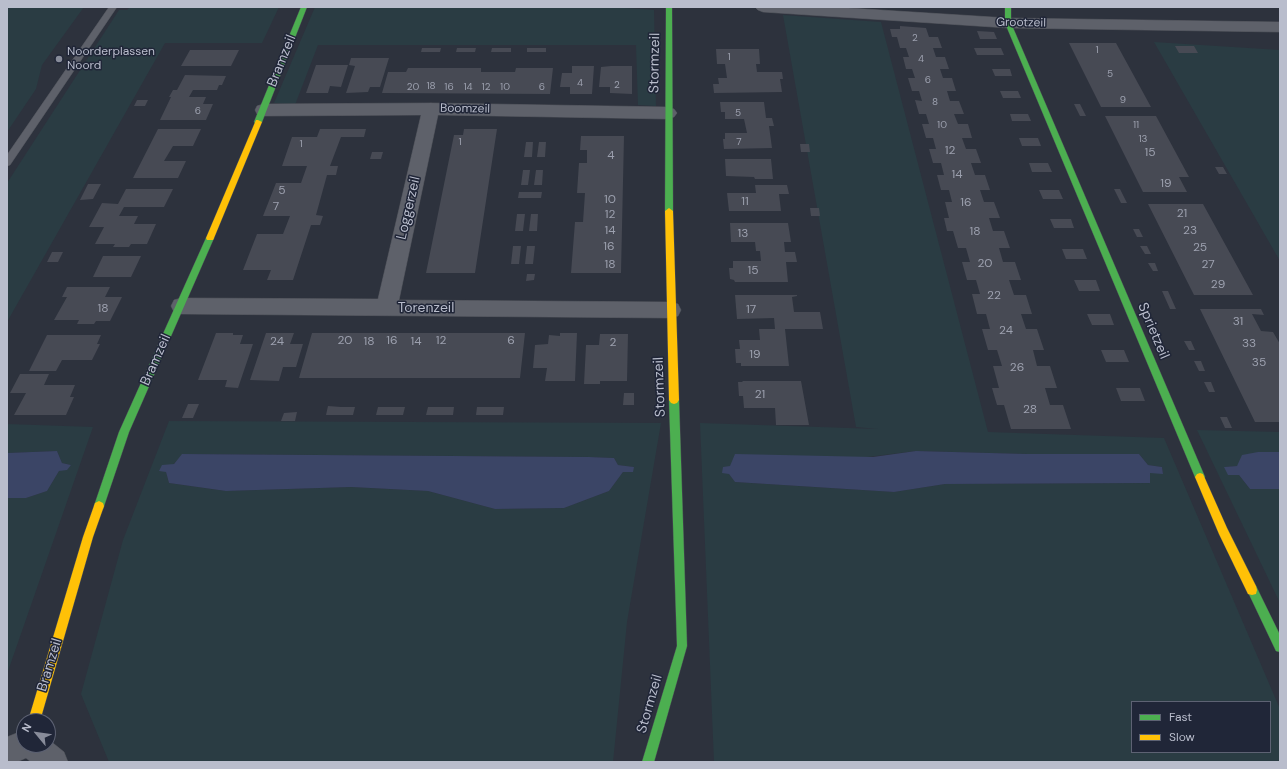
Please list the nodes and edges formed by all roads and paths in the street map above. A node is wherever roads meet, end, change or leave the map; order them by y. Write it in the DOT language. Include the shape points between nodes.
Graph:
graph roads {
  1 [pos="113,7"];
  2 [pos="304,7"];
  3 [pos="669,7"];
  4 [pos="763,7"];
  5 [pos="1008,7"];
  6 [pos="1008,23"];
  7 [pos="1280,27"];
  8 [pos="431,109"];
  9 [pos="262,110"];
  10 [pos="668,113"];
  11 [pos="7,163"];
  12 [pos="180,306"];
  13 [pos="387,308"];
  14 [pos="671,310"];
  15 [pos="1280,647"];
  16 [pos="36,713"];
  17 [pos="42,753"];
  18 [pos="54,762"];
  19 [pos="648,762"];
  1 -- 11 [label="lane"];
  2 -- 9 [label="street, Bramzeil"];
  3 -- 10 [label="street, Stormzeil"];
  4 -- 6 [label="street, Grootzeil"];
  5 -- 6 [label="street"];
  6 -- 7 [label="street, Grootzeil" via="1215,19"];
  6 -- 15 [label="street, Sprietzeil" via="1223,531"];
  8 -- 9 [label="street, Boomzeil"];
  8 -- 10 [label="street, Boomzeil"];
  8 -- 13 [label="street, Loggerzeil"];
  9 -- 12 [label="street, Bramzeil"];
  10 -- 14 [label="street, Stormzeil"];
  12 -- 13 [label="street, Torenzeil"];
  12 -- 16 [label="street, Bramzeil" via="124,432 88,537"];
  13 -- 14 [label="street, Torenzeil"];
  14 -- 19 [label="street, Stormzeil" via="682,646"];
  17 -- 18 [label="street"];
}
